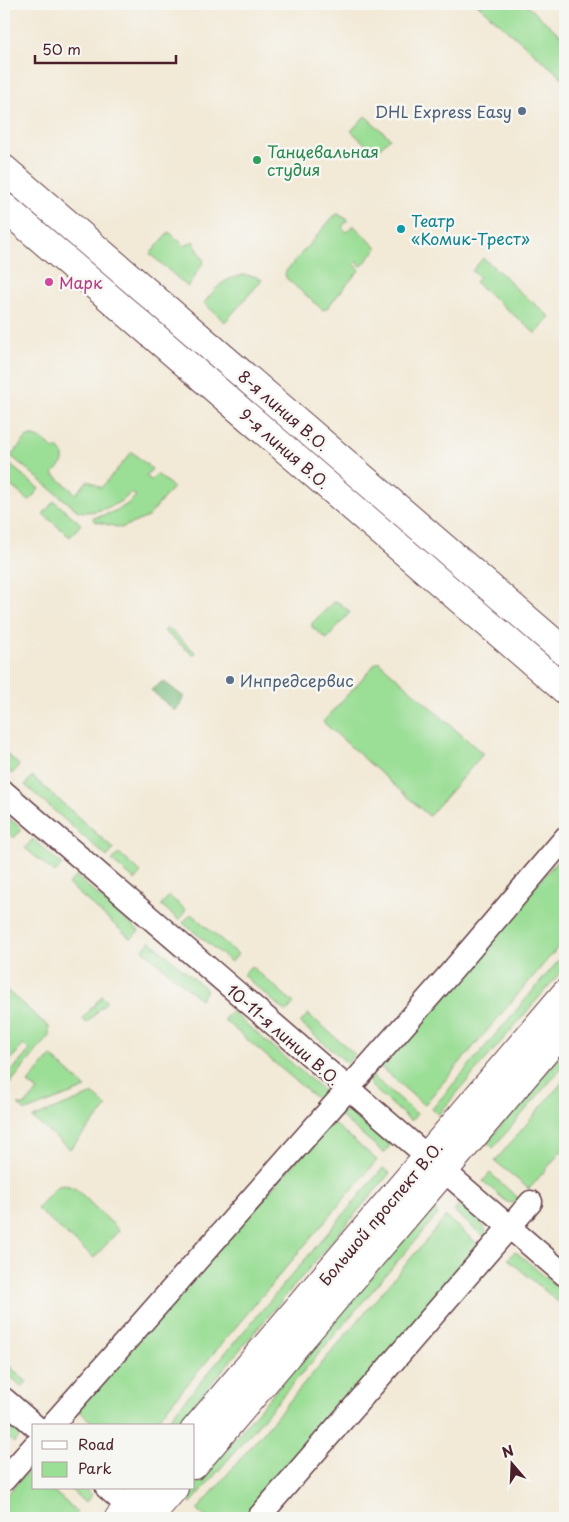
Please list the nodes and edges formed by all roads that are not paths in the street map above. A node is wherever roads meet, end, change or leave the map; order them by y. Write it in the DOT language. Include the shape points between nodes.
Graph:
graph roads {
  1 [pos="4,169"];
  2 [pos="4,207"];
  3 [pos="565,652"];
  4 [pos="565,690"];
  5 [pos="4,792"];
  6 [pos="565,838"];
  7 [pos="565,994"];
  8 [pos="565,1028"];
  9 [pos="348,1089"];
  10 [pos="436,1164"];
  11 [pos="531,1202"];
  12 [pos="510,1227"];
  13 [pos="565,1275"];
  14 [pos="4,1399"];
  15 [pos="33,1424"];
  16 [pos="53,1424"];
  17 [pos="195,1430"];
  18 [pos="32,1448"];
  19 [pos="195,1464"];
  20 [pos="4,1480"];
  21 [pos="110,1490"];
  22 [pos="171,1490"];
  23 [pos="137,1510"];
  24 [pos="258,1518"];
  1 -- 3 [label="main road, 8-я линия В.О."];
  2 -- 4 [label="main road, 9-я линия В.О."];
  5 -- 9 [label="street, 10-11-я линии В.О."];
  6 -- 9 [label="street"];
  7 -- 10 [label="main road, Большой проспект В.О."];
  8 -- 10 [label="main road, Большой проспект В.О."];
  9 -- 10 [label="street, 10-11-я линии В.О."];
  9 -- 16 [label="street"];
  10 -- 12 [label="street, 10-11-я линии В.О."];
  10 -- 17 [label="main road, Большой проспект В.О."];
  10 -- 19 [label="main road, Большой проспект В.О."];
  11 -- 12 [label="street"];
  12 -- 13 [label="street, 10-11-я линии В.О."];
  12 -- 24 [label="street"];
  14 -- 15 [label="street"];
  18 -- 20 [label="street"];
  21 -- 23 [label="street"];
  22 -- 23 [label="main road"];
}
